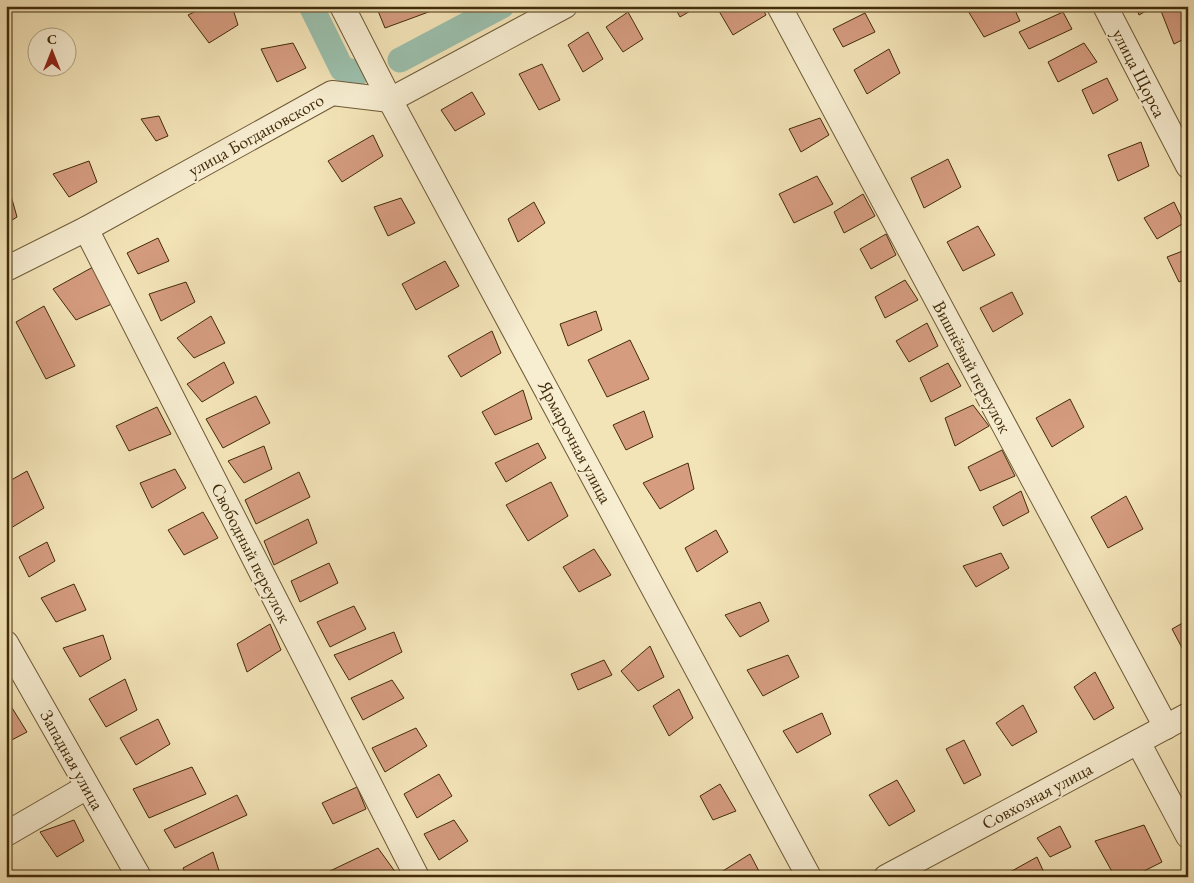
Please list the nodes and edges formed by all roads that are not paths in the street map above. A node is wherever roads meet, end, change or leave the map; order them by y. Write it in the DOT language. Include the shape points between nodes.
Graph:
graph roads {
  1 [pos="342,6"];
  2 [pos="564,6"];
  3 [pos="779,6"];
  4 [pos="1105,6"];
  5 [pos="390,100"];
  6 [pos="1188,166"];
  7 [pos="86,229"];
  8 [pos="6,269"];
  9 [pos="6,643"];
  10 [pos="1188,715"];
  11 [pos="1166,727"];
  12 [pos="1138,742"];
  13 [pos="88,787"];
  14 [pos="6,834"];
  15 [pos="1188,836"];
  16 [pos="139,877"];
  17 [pos="417,877"];
  18 [pos="810,877"];
  19 [pos="886,877"];
  1 -- 5 [label="street, Ярмарочная улица"];
  2 -- 5 [label="street"];
  3 -- 11 [label="street, Вишнёвый переулок"];
  4 -- 6 [label="street, улица Щорса"];
  5 -- 7 [label="street, улица Богдановского" via="332,93"];
  5 -- 18 [label="street, Ярмарочная улица"];
  7 -- 8 [label="street, улица Богдановского"];
  7 -- 17 [label="street, Свободный переулок"];
  9 -- 13 [label="street, Западная улица"];
  10 -- 11 [label="street, Совхозная улица"];
  11 -- 12 [label="street, Совхозная улица"];
  12 -- 15 [label="street"];
  12 -- 19 [label="street, Совхозная улица"];
  13 -- 14 [label="street"];
  13 -- 16 [label="street, Западная улица"];
}
